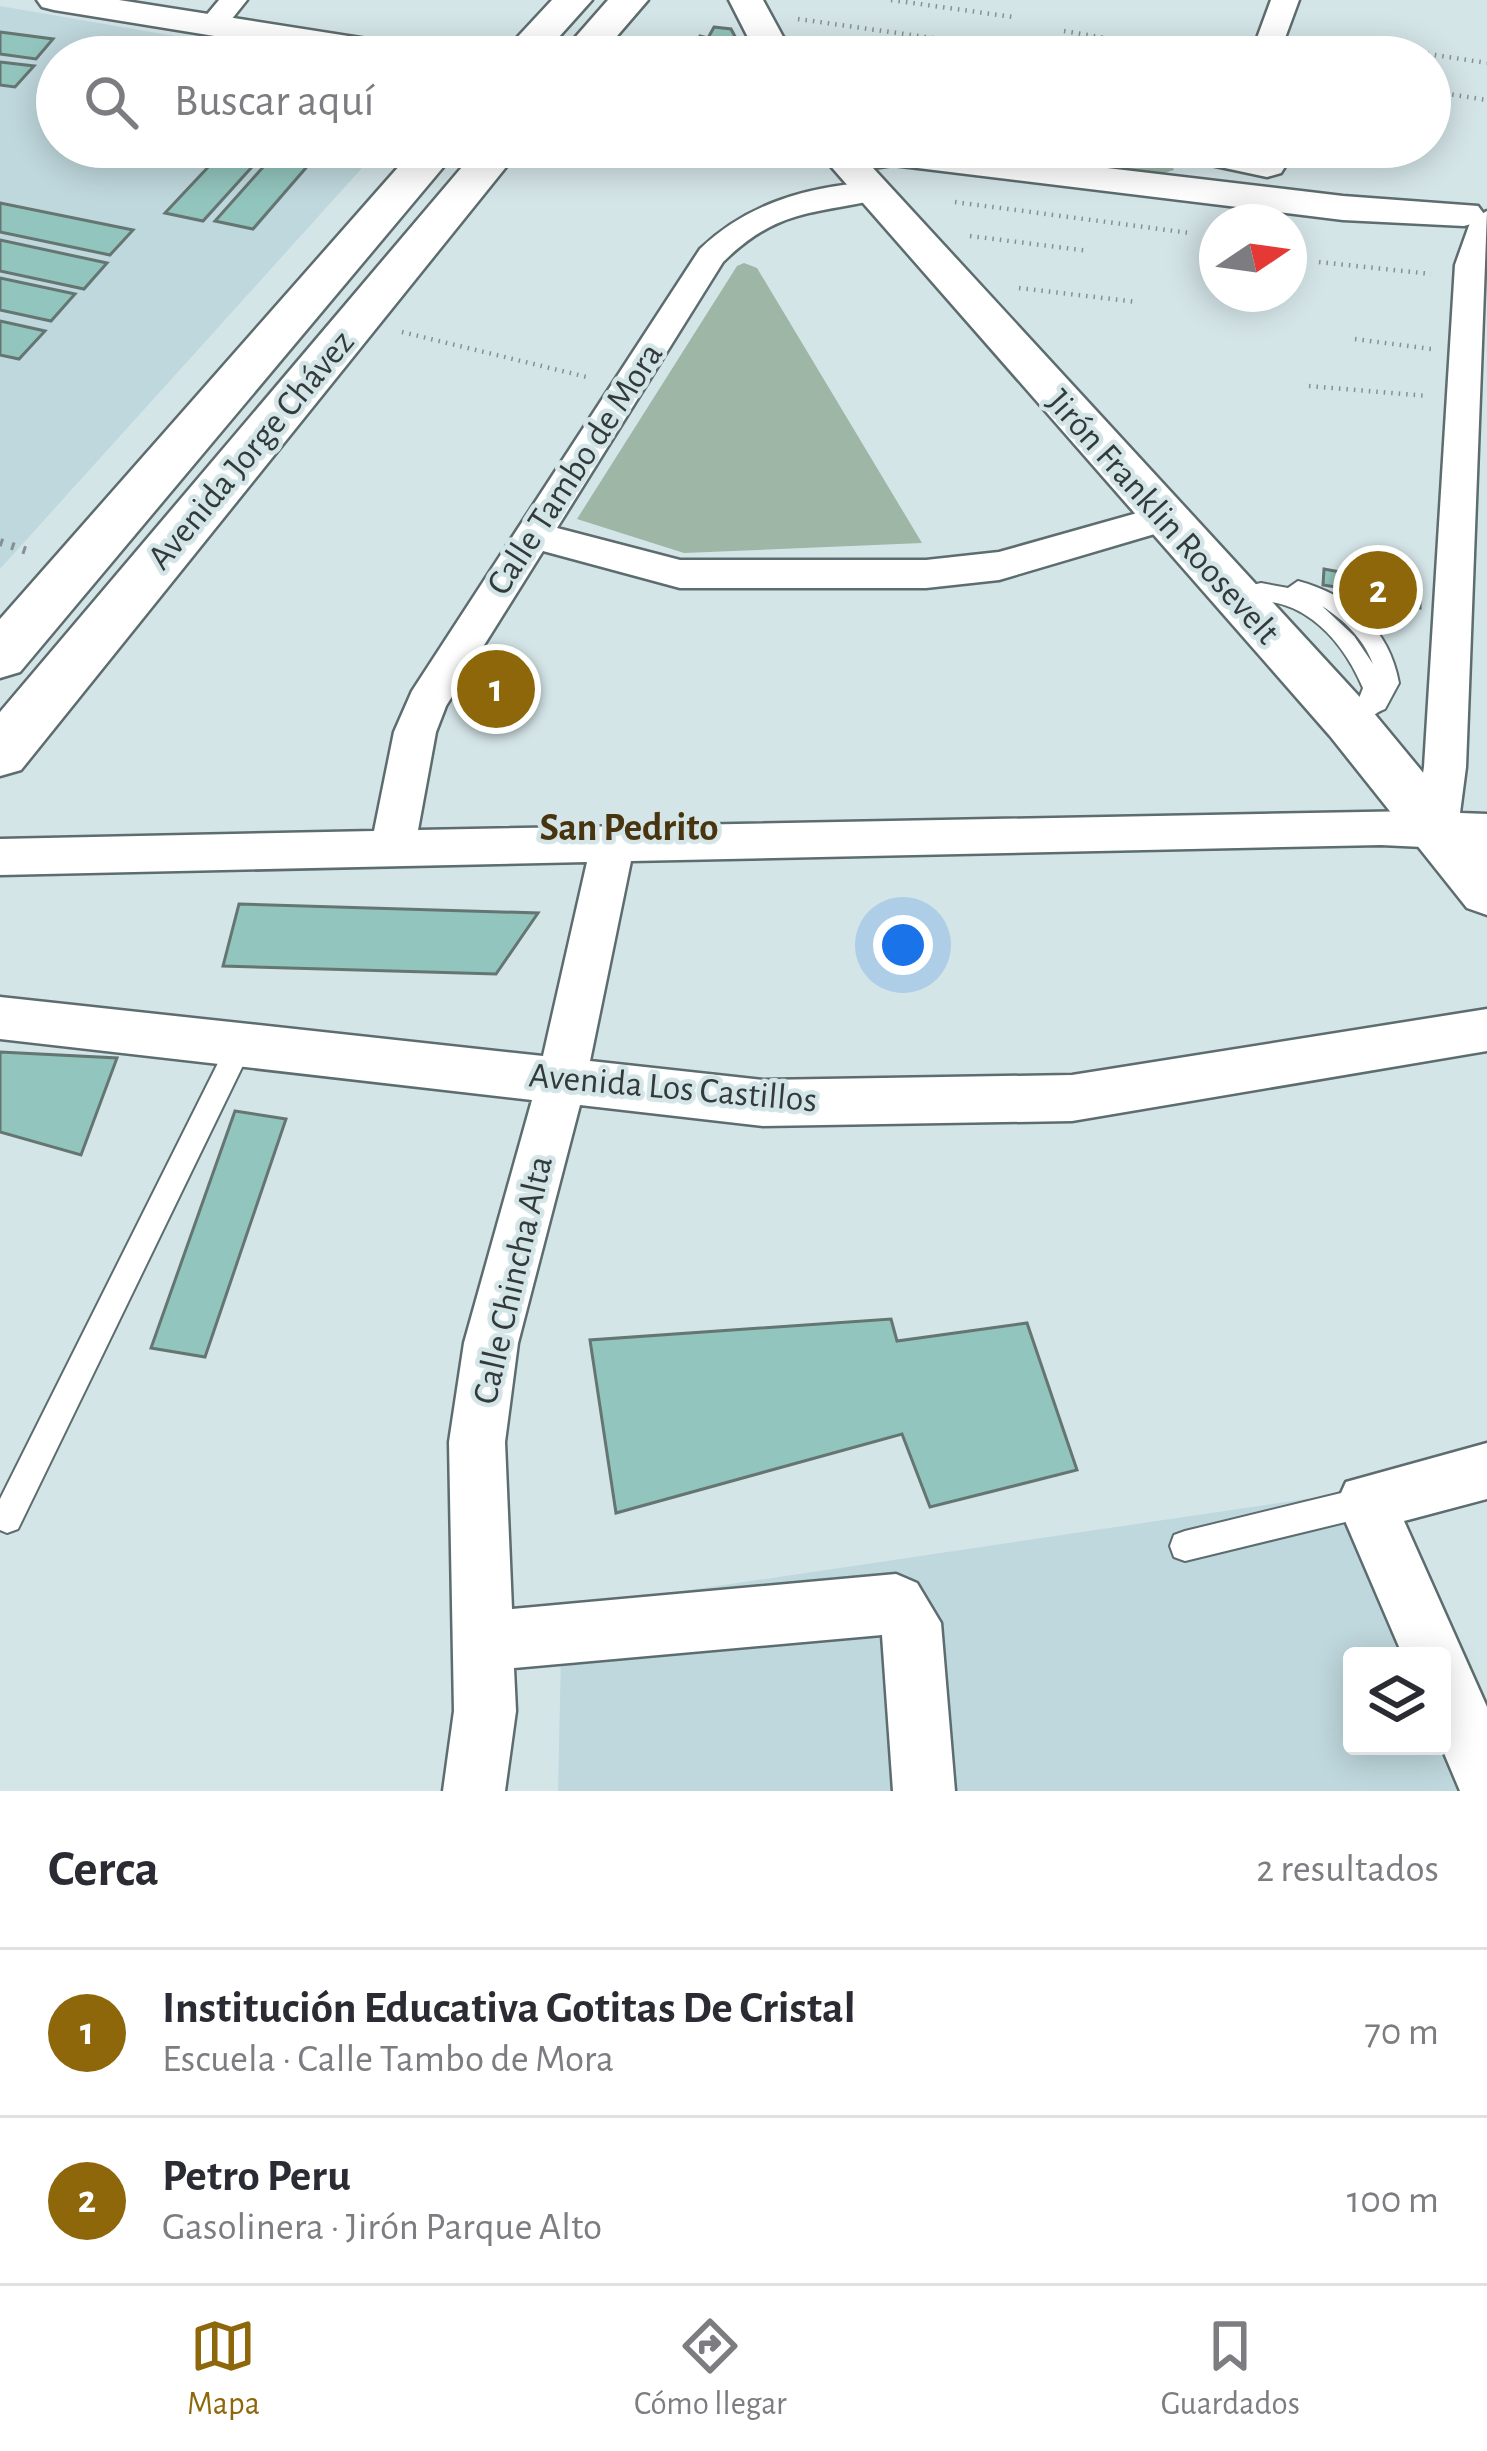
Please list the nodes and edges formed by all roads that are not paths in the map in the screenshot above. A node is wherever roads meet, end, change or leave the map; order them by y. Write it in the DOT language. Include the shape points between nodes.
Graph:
graph roads {
  1 [pos="54,0"];
  2 [pos="573,0"];
  3 [pos="629,0"];
  4 [pos="1285,0"];
  5 [pos="749,6"];
  6 [pos="223,12"];
  7 [pos="324,36"];
  8 [pos="539,36"];
  9 [pos="597,36"];
  10 [pos="765,36"];
  11 [pos="1272,36"];
  12 [pos="421,168"];
  13 [pos="484,168"];
  14 [pos="1010,168"];
  15 [pos="1284,168"];
  16 [pos="857,175"];
  17 [pos="1481,219"];
  18 [pos="1162,519"];
  19 [pos="534,535"];
  20 [pos="1253,594"];
  21 [pos="0,657"];
  22 [pos="1357,716"];
  23 [pos="0,753"];
  24 [pos="1461,830"];
  25 [pos="612,847"];
  26 [pos="392,851"];
  27 [pos="0,857"];
  28 [pos="1487,891"];
  29 [pos="0,1018"];
  30 [pos="1487,1030"];
  31 [pos="241,1045"];
  32 [pos="562,1080"];
  33 [pos="1487,1471"];
  34 [pos="1366,1502"];
  35 [pos="8,1518"];
  36 [pos="1185,1546"];
  37 [pos="483,1641"];
  38 [pos="1429,1647"];
  39 [pos="1451,1697"];
  40 [pos="1487,1779"];
  41 [pos="474,1791"];
  42 [pos="924,1791"];
  1 -- 6 [label="street"];
  2 -- 8 [label="main road"];
  3 -- 9 [label="main road"];
  4 -- 11 [label="street"];
  5 -- 10 [label="street"];
  6 -- 7 [label="street"];
  12 -- 21 [label="main road, Avenida Jorge Chávez"];
  13 -- 23 [label="main road, Avenida Jorge Chávez"];
  14 -- 17 [label="street"];
  15 -- 17 [label="street"];
  16 -- 18 [label="street, Jirón Franklin Roosevelt"];
  16 -- 19 [label="street, Calle Tambo de Mora" via="725,240"];
  17 -- 24 [label="street" via="1471,278 1445,767"];
  18 -- 19 [label="street" via="999,566 926,574 698,575"];
  18 -- 20 [label="street, Jirón Franklin Roosevelt"];
  19 -- 26 [label="street, Calle Tambo de Mora" via="427,702"];
  20 -- 22 [label="street, Jirón Franklin Roosevelt"];
  20 -- 22 [label="lane" via="1307,591 1335,604 1379,648 1388,682 1382,699"];
  22 -- 24 [label="street, Jirón Franklin Roosevelt"];
  24 -- 25 [label="street"];
  24 -- 28 [label="street, Jirón Franklin Roosevelt"];
  25 -- 26 [label="street"];
  25 -- 32 [label="street, Calle Chincha Alta"];
  26 -- 27 [label="street"];
  29 -- 31 [label="street, Avenida Los Castillos"];
  30 -- 32 [label="street, Avenida Los Castillos" via="1072,1098 763,1103"];
  31 -- 32 [label="street, Avenida Los Castillos"];
  31 -- 35 [label="lane"];
  32 -- 37 [label="street, Calle Chincha Alta" via="491,1343 477,1442"];
  33 -- 34 [label="street"];
  34 -- 36 [label="lane"];
  34 -- 38 [label="street"];
  37 -- 41 [label="street, Calle Chincha Alta" via="485,1711"];
  37 -- 42 [label="street" via="896,1604 911,1623"];
  39 -- 40 [label="street"];
}
